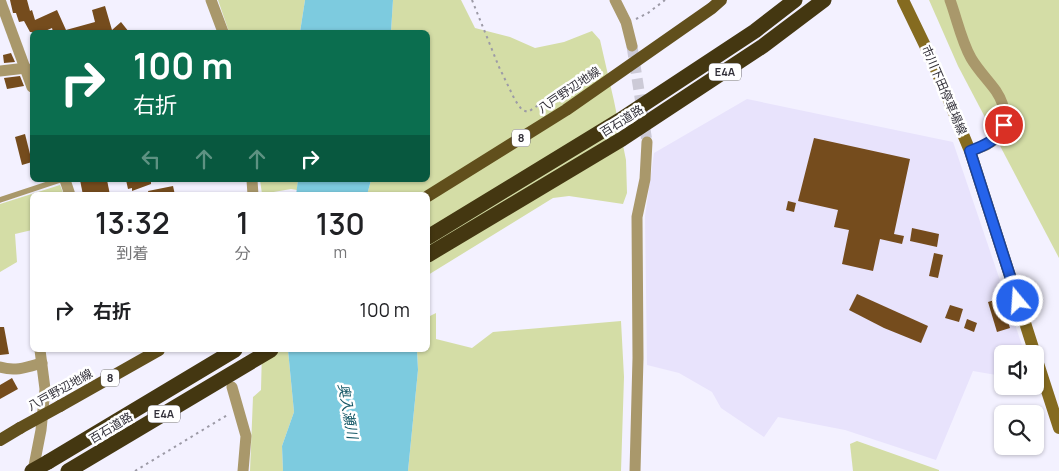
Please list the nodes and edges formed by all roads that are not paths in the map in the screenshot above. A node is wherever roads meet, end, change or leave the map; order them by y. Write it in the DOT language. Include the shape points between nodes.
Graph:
graph roads {
  1 [pos="0,0"];
  2 [pos="211,0"];
  3 [pos="615,0"];
  4 [pos="721,0"];
  5 [pos="795,0"];
  6 [pos="824,0"];
  7 [pos="903,0"];
  8 [pos="950,0"];
  9 [pos="222,30"];
  10 [pos="632,46"];
  11 [pos="0,71"];
  12 [pos="29,71"];
  13 [pos="647,142"];
  14 [pos="970,151"];
  15 [pos="54,182"];
  16 [pos="430,195"];
  17 [pos="0,200"];
  18 [pos="430,237"];
  19 [pos="430,255"];
  20 [pos="1032,345"];
  21 [pos="40,352"];
  22 [pos="155,352"];
  23 [pos="231,352"];
  24 [pos="265,354"];
  25 [pos="42,362"];
  26 [pos="0,367"];
  27 [pos="1044,382"];
  28 [pos="232,387"];
  29 [pos="1059,428"];
  30 [pos="0,440"];
  31 [pos="33,471"];
  32 [pos="68,471"];
  33 [pos="243,471"];
  34 [pos="635,471"];
  1 -- 12 [label="street"];
  2 -- 9 [label="street"];
  3 -- 10 [label="street" via="626,22"];
  4 -- 16 [label="main road, 八戸野辺地線 / 8" via="566,110"];
  5 -- 18 [label="highway, 百石道路 / E4A" via="755,31 620,120"];
  6 -- 19 [label="highway, 百石道路 / E4A" via="763,46 622,139"];
  7 -- 14 [label="main road, 市川下田停車場線"];
  8 -- 14 [label="street" via="970,56 1002,101 1006,112 999,134 987,145"];
  11 -- 12 [label="street"];
  13 -- 34 [label="street" via="638,217"];
  14 -- 20 [label="main road, 市川下田停車場線"];
  15 -- 17 [label="lane"];
  21 -- 25 [label="street"];
  22 -- 30 [label="main road, 八戸野辺地線 / 8, bridge"];
  23 -- 31 [label="highway, 百石道路 / E4A, bridge"];
  24 -- 32 [label="highway, 百石道路 / E4A"];
  25 -- 26 [label="street" via="9,370"];
  25 -- 31 [label="street" via="45,389"];
  27 -- 29 [label="main road, 市川下田停車場線"];
  28 -- 33 [label="street" via="246,436"];
}
